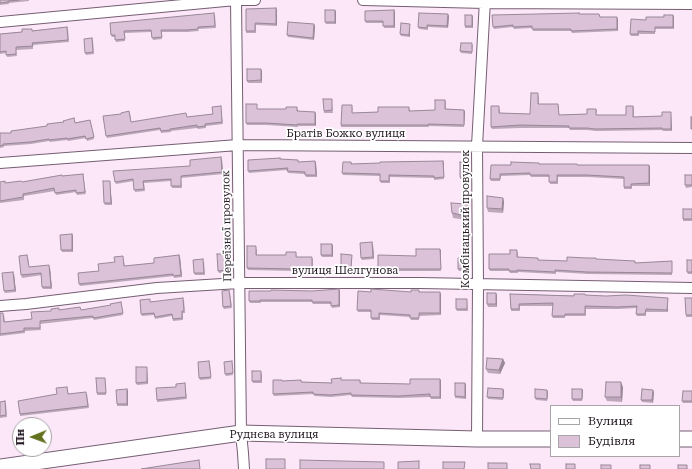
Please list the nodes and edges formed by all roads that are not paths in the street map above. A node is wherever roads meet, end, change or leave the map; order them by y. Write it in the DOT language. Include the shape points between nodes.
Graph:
graph roads {
  1 [pos="236,0"];
  2 [pos="255,0"];
  3 [pos="362,0"];
  4 [pos="485,2"];
  5 [pos="692,4"];
  6 [pos="0,22"];
  7 [pos="238,145"];
  8 [pos="477,146"];
  9 [pos="692,148"];
  10 [pos="0,163"];
  11 [pos="239,283"];
  12 [pos="478,285"];
  13 [pos="692,288"];
  14 [pos="0,306"];
  15 [pos="241,433"];
  16 [pos="477,438"];
  17 [pos="550,439"];
  18 [pos="680,439"];
  19 [pos="692,439"];
  20 [pos="0,458"];
  21 [pos="17,465"];
  22 [pos="0,468"];
  23 [pos="244,469"];
  1 -- 2 [label="street"];
  1 -- 6 [label="street"];
  1 -- 7 [label="street, Переїзної провулок"];
  3 -- 4 [label="street"];
  4 -- 5 [label="street"];
  4 -- 8 [label="street, Комбінацький провулок"];
  7 -- 8 [label="street, Братів Божко вулиця"];
  7 -- 10 [label="street, Братів Божко вулиця"];
  7 -- 11 [label="street, Переїзної провулок"];
  8 -- 9 [label="street, Братів Божко вулиця"];
  8 -- 12 [label="street, Комбінацький провулок"];
  11 -- 12 [label="street, вулиця Шелгунова"];
  11 -- 14 [label="street, вулиця Шелгунова" via="157,288"];
  11 -- 15 [label="street, Переїзної провулок"];
  12 -- 13 [label="street, вулиця Шелгунова"];
  12 -- 16 [label="street, Комбінацький провулок"];
  15 -- 16 [label="street, Руднєва вулиця"];
  15 -- 21 [label="street, Руднєва вулиця"];
  15 -- 23 [label="street, Переїзної провулок"];
  16 -- 17 [label="street, Руднєва вулиця"];
  18 -- 19 [label="street"];
  20 -- 21 [label="street"];
  21 -- 22 [label="street, Руднєва вулиця"];
}
